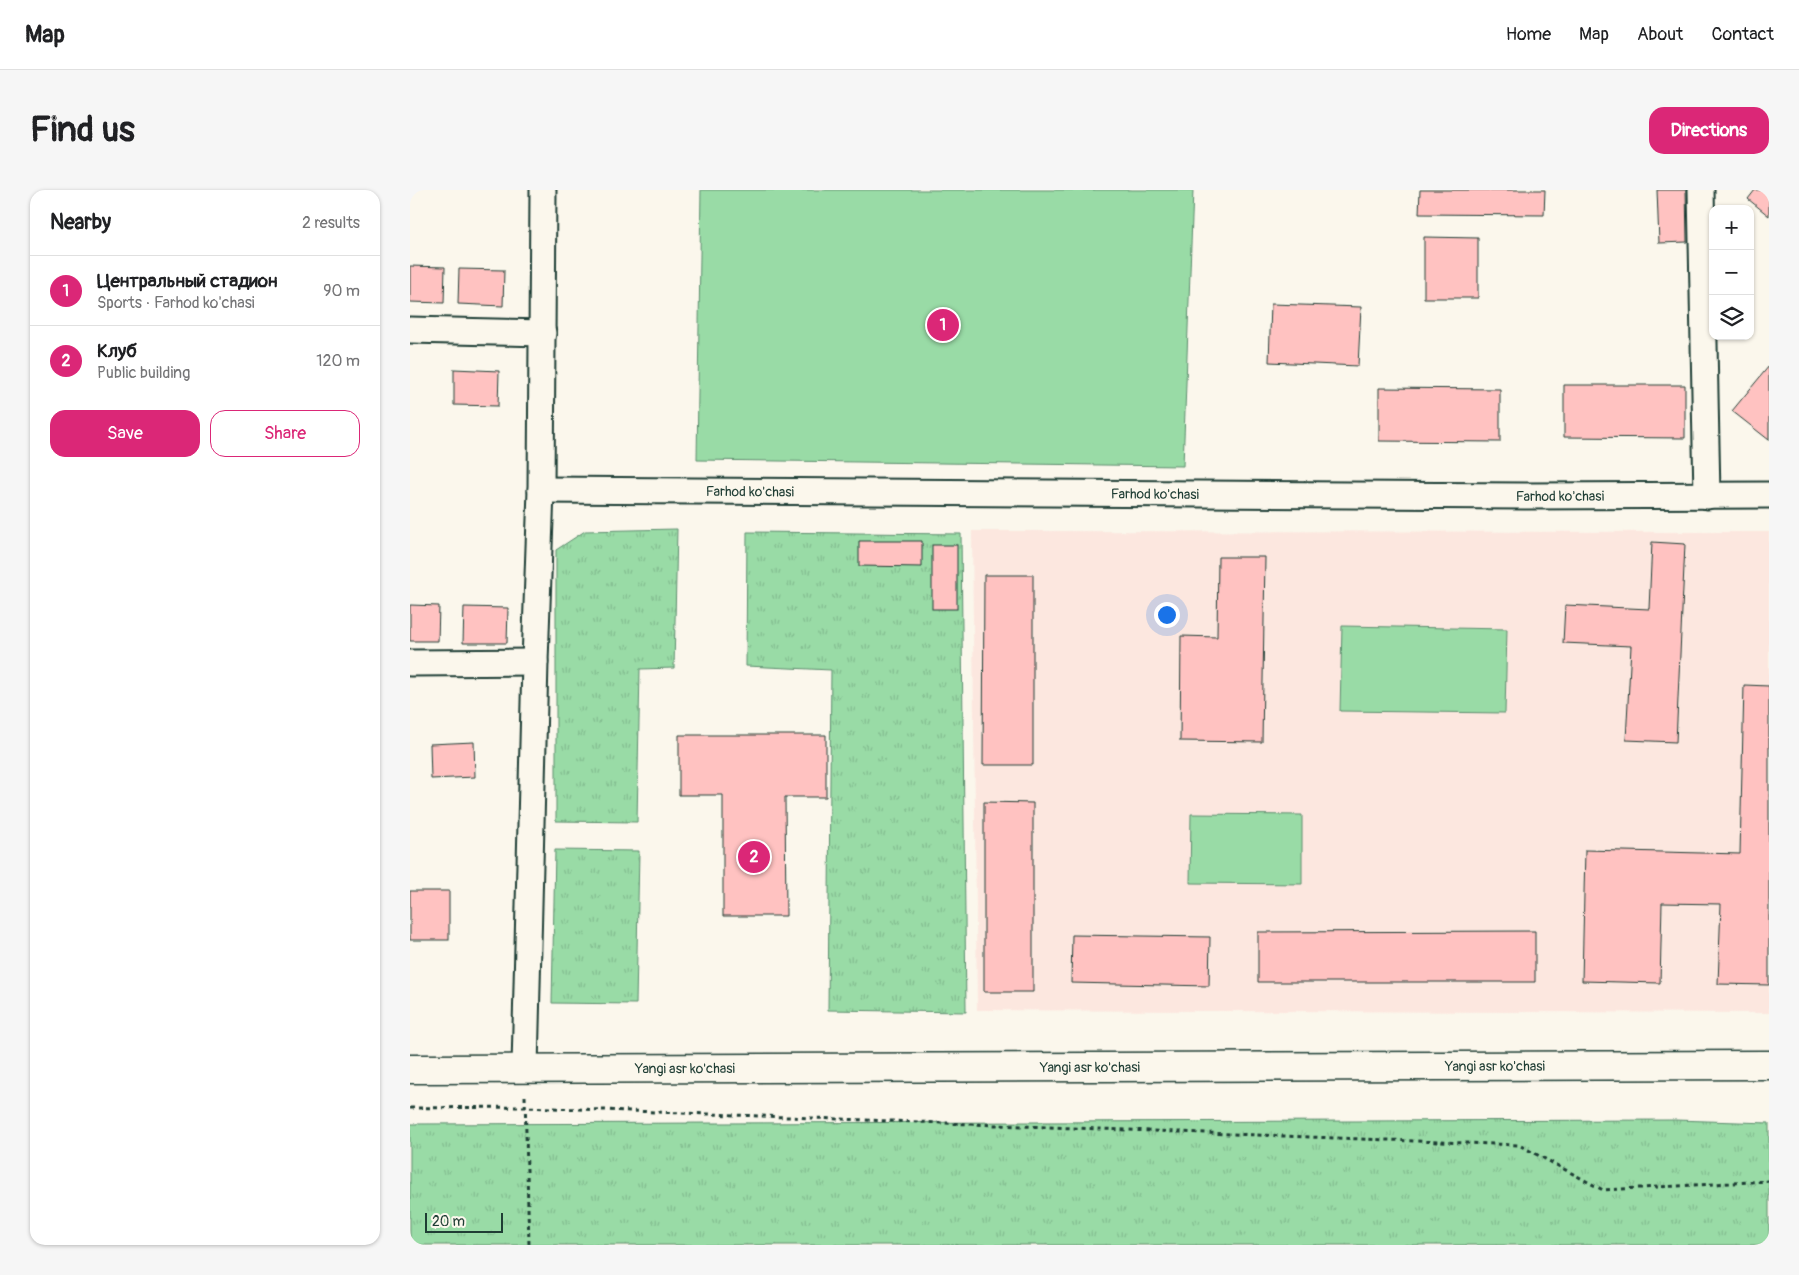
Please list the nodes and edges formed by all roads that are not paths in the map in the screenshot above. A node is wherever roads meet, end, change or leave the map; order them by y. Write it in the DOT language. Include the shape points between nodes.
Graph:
graph roads {
  1 [pos="543,190"];
  2 [pos="1701,190"];
  3 [pos="410,330"];
  4 [pos="543,333"];
  5 [pos="542,490"];
  6 [pos="1706,496"];
  7 [pos="1769,496"];
  8 [pos="535,662"];
  9 [pos="410,663"];
  10 [pos="1769,1066"];
  11 [pos="525,1068"];
  12 [pos="410,1069"];
  1 -- 4 [label="street"];
  2 -- 6 [label="street"];
  3 -- 4 [label="street"];
  4 -- 5 [label="street"];
  5 -- 6 [label="street, Farhod ko'chasi"];
  5 -- 8 [label="street"];
  6 -- 7 [label="street, Farhod ko'chasi"];
  8 -- 9 [label="street"];
  8 -- 11 [label="street"];
  10 -- 11 [label="street, Yangi asr ko'chasi"];
  11 -- 12 [label="street, Yangi asr ko'chasi"];
}
